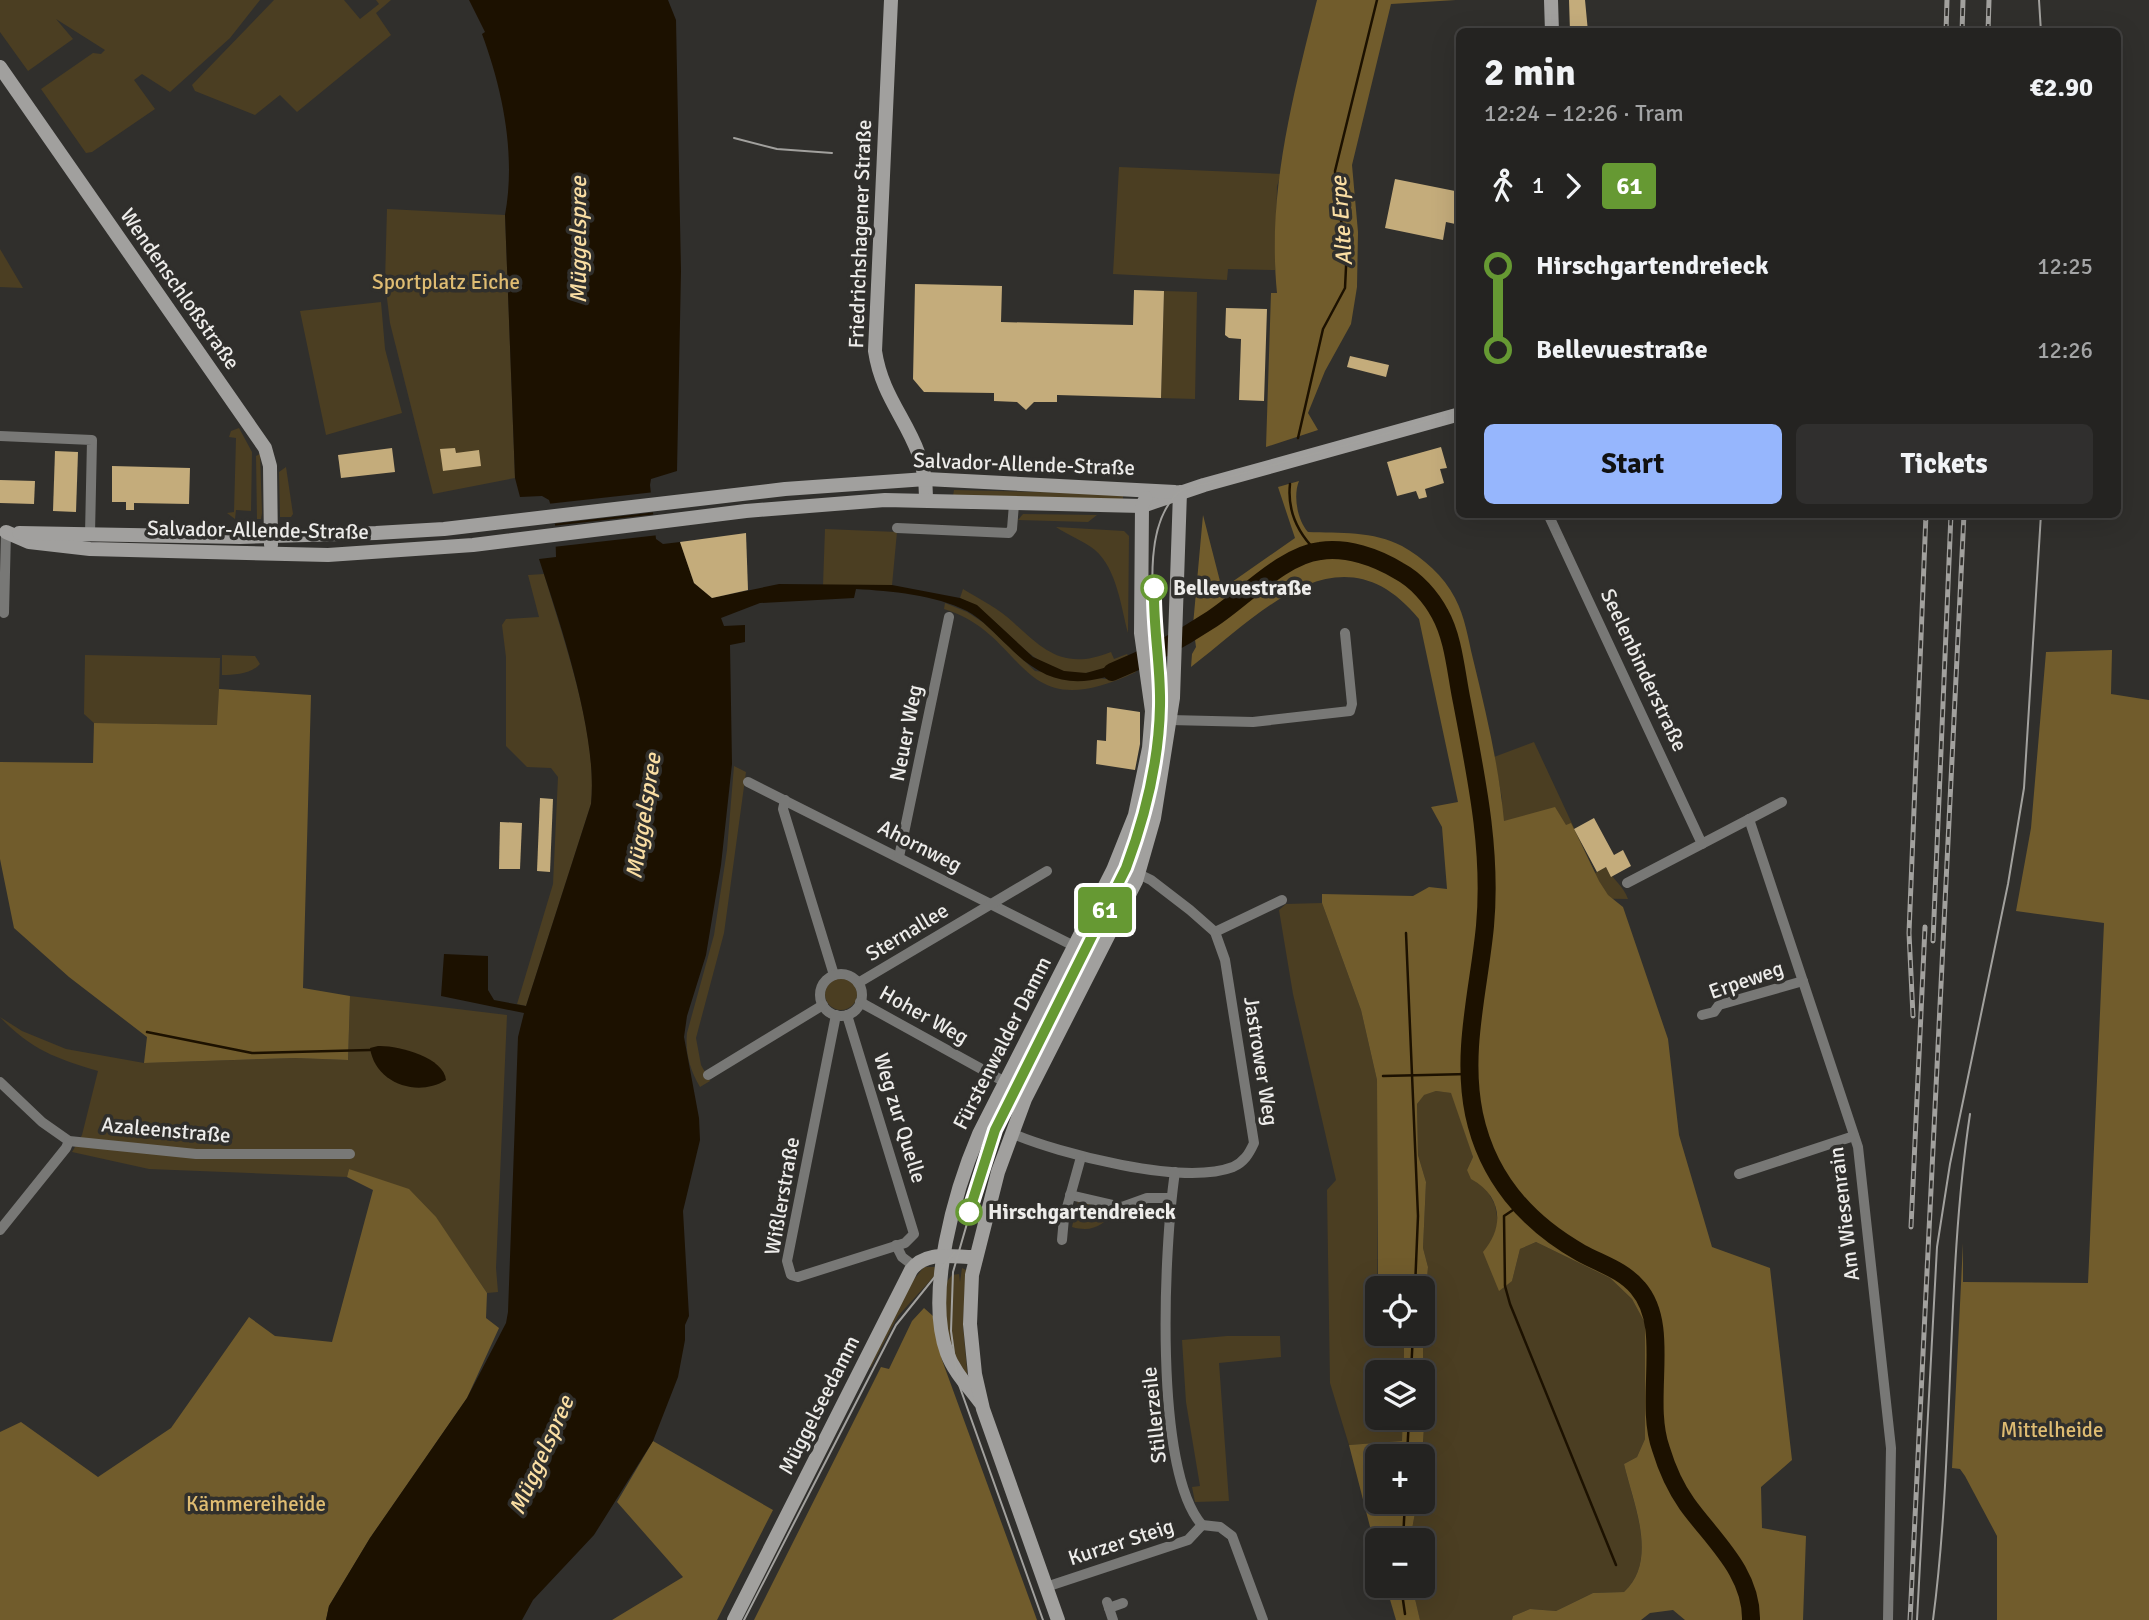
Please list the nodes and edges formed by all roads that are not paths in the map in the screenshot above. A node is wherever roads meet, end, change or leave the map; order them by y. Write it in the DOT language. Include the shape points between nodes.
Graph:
graph roads {
  1 [pos="891,0"];
  2 [pos="1551,0"];
  3 [pos="1552,28"];
  4 [pos="0,67"];
  5 [pos="1456,408"];
  6 [pos="1456,415"];
  7 [pos="1444,419"];
  8 [pos="0,436"];
  9 [pos="926,479"];
  10 [pos="1151,489"];
  11 [pos="1180,492"];
  12 [pos="926,500"];
  13 [pos="1014,504"];
  14 [pos="1142,506"];
  15 [pos="1550,518"];
  16 [pos="897,528"];
  17 [pos="3,532"];
  18 [pos="90,534"];
  19 [pos="270,536"];
  20 [pos="271,554"];
  21 [pos="4,613"];
  22 [pos="949,617"];
  23 [pos="1345,633"];
  24 [pos="1170,720"];
  25 [pos="748,782"];
  26 [pos="785,800"];
  27 [pos="1782,802"];
  28 [pos="1749,819"];
  29 [pos="1702,844"];
  30 [pos="899,857"];
  31 [pos="1116,863"];
  32 [pos="1048,871"];
  33 [pos="1139,875"];
  34 [pos="1627,883"];
  35 [pos="1282,900"];
  36 [pos="991,904"];
  37 [pos="1215,932"];
  38 [pos="1074,946"];
  39 [pos="834,975"];
  40 [pos="1803,981"];
  41 [pos="858,983"];
  42 [pos="860,1002"];
  43 [pos="822,1005"];
  44 [pos="842,1015"];
  45 [pos="1702,1015"];
  46 [pos="708,1075"];
  47 [pos="0,1082"];
  48 [pos="1006,1082"];
  49 [pos="1011,1133"];
  50 [pos="1854,1136"];
  51 [pos="69,1141"];
  52 [pos="350,1154"];
  53 [pos="1080,1157"];
  54 [pos="1175,1172"];
  55 [pos="1739,1174"];
  56 [pos="1070,1195"];
  57 [pos="1171,1198"];
  58 [pos="0,1230"];
  59 [pos="914,1234"];
  60 [pos="1062,1240"];
  61 [pos="896,1245"];
  62 [pos="943,1256"];
  63 [pos="974,1257"];
  64 [pos="914,1266"];
  65 [pos="984,1409"];
  66 [pos="1202,1525"];
  67 [pos="1046,1587"];
  68 [pos="1124,1603"];
  69 [pos="734,1620"];
  70 [pos="1058,1620"];
  71 [pos="1113,1620"];
  72 [pos="1263,1620"];
  73 [pos="1888,1620"];
  1 -- 9 [label="main road, Friedrichshagener Straße" via="875,351 884,385 919,449"];
  2 -- 3 [label="main road"];
  4 -- 19 [label="main road, Wendenschloßstraße" via="265,448 270,466"];
  5 -- 7 [label="main road"];
  6 -- 7 [label="main road"];
  7 -- 11 [label="main road"];
  8 -- 18 [label="street" via="92,440"];
  9 -- 10 [label="main road, Salvador-Allende-Straße"];
  9 -- 12 [label="main road, Friedrichshagener Straße"];
  9 -- 19 [label="main road, Salvador-Allende-Straße" via="376,533"];
  10 -- 11 [label="main road, Salvador-Allende-Straße"];
  10 -- 14 [label="main road, Fürstenwalder Damm"];
  11 -- 14 [label="main road, Salvador-Allende-Straße"];
  11 -- 24 [label="main road, Fürstenwalder Damm"];
  12 -- 13 [label="main road, Salvador-Allende-Straße"];
  12 -- 20 [label="main road, Salvador-Allende-Straße" via="793,506 355,555"];
  13 -- 14 [label="main road, Salvador-Allende-Straße"];
  13 -- 16 [label="street, Salvador-Allende-Straße" via="1009,533"];
  14 -- 31 [label="main road, Fürstenwalder Damm" via="1140,613 1152,693 1149,748 1135,815"];
  15 -- 29 [label="street, Seelenbinderstraße"];
  17 -- 18 [label="main road, Salvador-Allende-Straße"];
  17 -- 20 [label="main road, Salvador-Allende-Straße" via="29,542 89,549"];
  17 -- 21 [label="street"];
  18 -- 19 [label="main road, Salvador-Allende-Straße"];
  19 -- 20 [label="main road, Wendenschloßstraße"];
  22 -- 30 [label="street, Neuer Weg"];
  23 -- 24 [label="street" via="1350,711 1253,722"];
  24 -- 33 [label="main road, Fürstenwalder Damm" via="1154,818"];
  25 -- 26 [label="street, Ahornweg"];
  26 -- 30 [label="street, Ahornweg"];
  26 -- 39 [label="street" via="783,809"];
  27 -- 28 [label="street"];
  28 -- 29 [label="street"];
  28 -- 40 [label="street, Am Wiesenrain"];
  29 -- 34 [label="street"];
  30 -- 36 [label="street, Ahornweg"];
  31 -- 33 [label="street"];
  31 -- 38 [label="main road, Fürstenwalder Damm"];
  32 -- 36 [label="street, Sternallee"];
  33 -- 37 [label="street"];
  33 -- 49 [label="main road, Fürstenwalder Damm"];
  35 -- 37 [label="street"];
  36 -- 38 [label="street, Ahornweg"];
  36 -- 41 [label="street, Sternallee"];
  37 -- 54 [label="street, Jastrower Weg" via="1225,960 1254,1143 1249,1155 1233,1167"];
  38 -- 48 [label="main road, Fürstenwalder Damm"];
  39 -- 41 [label="street" via="850,976"];
  39 -- 43 [label="street" via="821,987"];
  40 -- 45 [label="street, Erpeweg" via="1719,1005"];
  40 -- 50 [label="street, Am Wiesenrain"];
  41 -- 42 [label="street"];
  42 -- 44 [label="street"];
  42 -- 48 [label="street, Hoher Weg"];
  43 -- 44 [label="street"];
  43 -- 46 [label="street"];
  44 -- 59 [label="street, Weg zur Quelle"];
  44 -- 61 [label="street, Wißlerstraße" via="788,1268 791,1275 805,1276"];
  47 -- 51 [label="street, Azaleenstraße"];
  48 -- 62 [label="main road, Fürstenwalder Damm" via="965,1170"];
  49 -- 53 [label="street, Jastrower Weg"];
  49 -- 63 [label="main road, Fürstenwalder Damm"];
  50 -- 55 [label="street"];
  50 -- 73 [label="street, Am Wiesenrain" via="1891,1448"];
  51 -- 52 [label="street, Azaleenstraße" via="196,1154"];
  51 -- 58 [label="street"];
  53 -- 54 [label="street, Jastrower Weg"];
  53 -- 56 [label="street"];
  54 -- 57 [label="street, Stillerzeile"];
  56 -- 57 [label="street" via="1122,1207 1147,1198"];
  56 -- 60 [label="street"];
  57 -- 66 [label="street, Stillerzeile" via="1165,1299 1167,1375 1181,1478 1190,1512"];
  59 -- 61 [label="street, Wißlerstraße" via="910,1241"];
  61 -- 64 [label="street"];
  62 -- 63 [label="main road"];
  62 -- 64 [label="main road" via="926,1258"];
  62 -- 65 [label="main road, Fürstenwalder Damm" via="941,1319 946,1349"];
  63 -- 65 [label="main road, Fürstenwalder Damm" via="970,1324"];
  64 -- 69 [label="main road, Müggelseedamm"];
  65 -- 67 [label="main road, Fürstenwalder Damm"];
  66 -- 67 [label="street, Kurzer Steig" via="1188,1540"];
  66 -- 72 [label="street" via="1220,1527 1232,1536"];
  67 -- 70 [label="main road, Fürstenwalder Damm"];
  68 -- 71 [label="street" via="1108,1605"];
}
